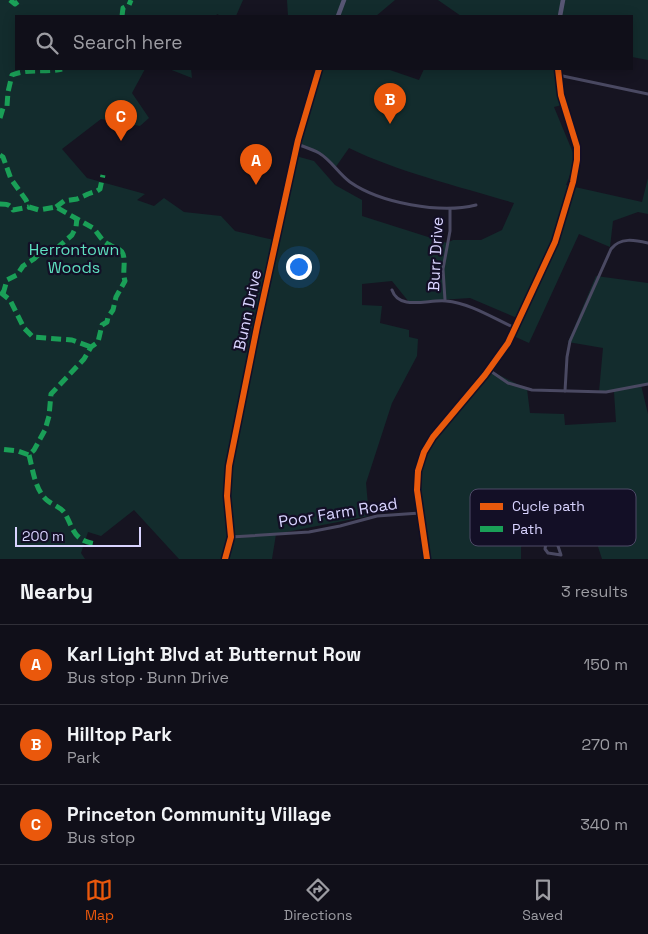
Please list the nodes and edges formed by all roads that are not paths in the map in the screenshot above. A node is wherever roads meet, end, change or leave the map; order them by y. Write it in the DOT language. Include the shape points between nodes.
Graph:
graph roads {
  1 [pos="344,0"];
  2 [pos="563,0"];
  3 [pos="338,15"];
  4 [pos="560,15"];
  5 [pos="319,70"];
  6 [pos="558,70"];
  7 [pos="558,75"];
  8 [pos="648,94"];
  9 [pos="297,144"];
  10 [pos="476,205"];
  11 [pos="450,209"];
  12 [pos="648,244"];
  13 [pos="392,290"];
  14 [pos="444,300"];
  15 [pos="516,329"];
  16 [pos="489,370"];
  17 [pos="648,384"];
  18 [pos="565,391"];
  19 [pos="420,513"];
  20 [pos="231,537"];
  21 [pos="546,546"];
  22 [pos="561,557"];
  23 [pos="225,559"];
  24 [pos="427,559"];
  1 -- 3 [label="street"];
  2 -- 4 [label="street"];
  5 -- 9 [label="street, Bunn Drive"];
  6 -- 7 [label="street"];
  7 -- 8 [label="street"];
  7 -- 15 [label="street" via="578,147 578,160 555,242"];
  9 -- 11 [label="street" via="318,152 342,175 368,192 410,204"];
  9 -- 20 [label="street, Bunn Drive" via="229,466 227,496"];
  10 -- 11 [label="street"];
  11 -- 14 [label="street, Burr Drive" via="443,269"];
  12 -- 18 [label="street" via="627,240 611,249 570,341"];
  13 -- 14 [label="street" via="402,301"];
  14 -- 15 [label="street" via="465,305"];
  15 -- 16 [label="street"];
  16 -- 18 [label="street" via="502,380 522,388"];
  16 -- 19 [label="street" via="424,452 417,479"];
  17 -- 18 [label="street" via="606,392"];
  19 -- 20 [label="street, Poor Farm Road" via="377,516 309,532"];
  19 -- 24 [label="street"];
  20 -- 23 [label="street, Bunn Drive"];
  21 -- 22 [label="street" via="548,553"];
}
